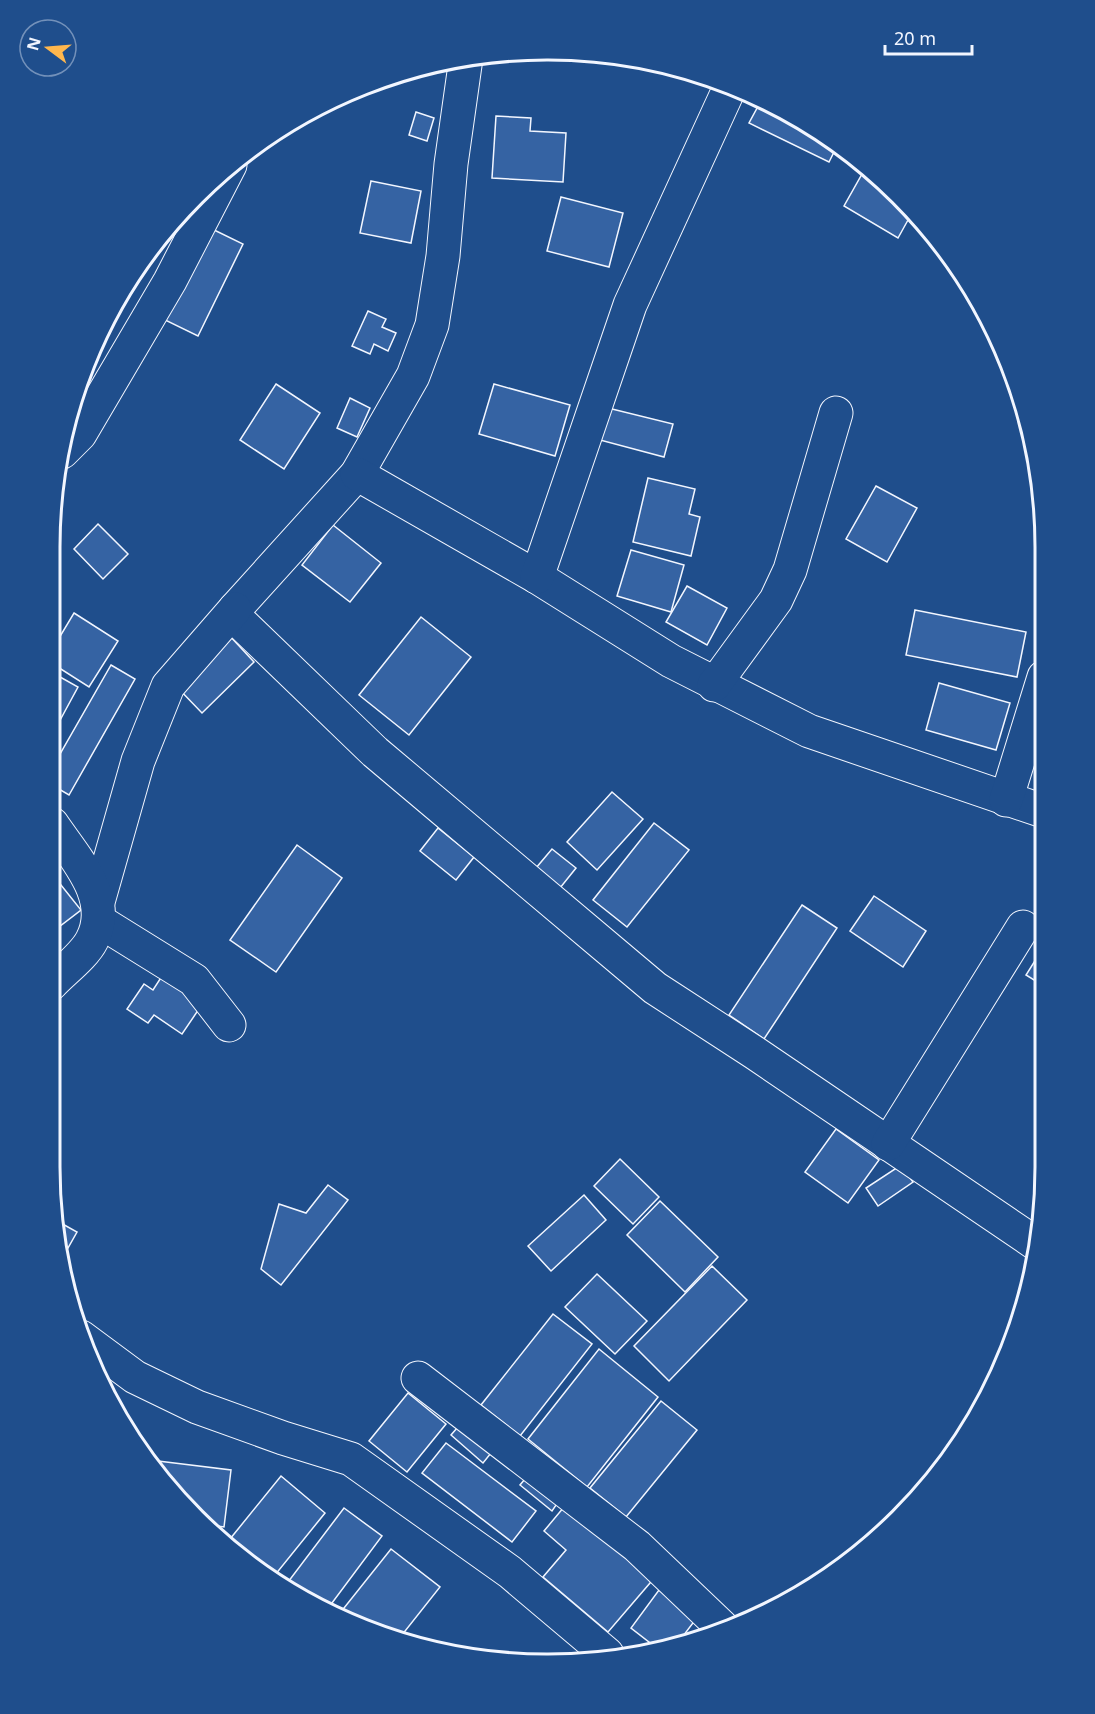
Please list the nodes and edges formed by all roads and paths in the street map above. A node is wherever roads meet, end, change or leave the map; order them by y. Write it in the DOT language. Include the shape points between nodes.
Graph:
graph roads {
  1 [pos="465,67"];
  2 [pos="727,94"];
  3 [pos="218,189"];
  4 [pos="836,412"];
  5 [pos="71,443"];
  6 [pos="357,474"];
  7 [pos="537,577"];
  8 [pos="235,609"];
  9 [pos="714,685"];
  10 [pos="1035,706"];
  11 [pos="1006,800"];
  12 [pos="1035,809"];
  13 [pos="60,836"];
  14 [pos="99,911"];
  15 [pos="1023,927"];
  16 [pos="60,975"];
  17 [pos="229,1025"];
  18 [pos="888,1144"];
  19 [pos="1030,1239"];
  20 [pos="95,1347"];
  21 [pos="418,1378"];
  22 [pos="718,1623"];
  23 [pos="603,1651"];
  1 -- 6 [label="street" via="432,325 414,376"];
  2 -- 7 [label="street" via="630,305"];
  3 -- 5 [label="street" via="170,281"];
  4 -- 9 [label="street" via="790,570 776,600"];
  6 -- 7 [label="street"];
  6 -- 8 [label="street"];
  7 -- 9 [label="street"];
  8 -- 14 [label="street" via="168,686 138,761"];
  8 -- 18 [label="street" via="238,620 375,752 655,988"];
  9 -- 11 [label="street" via="809,731"];
  10 -- 11 [label="street"];
  11 -- 12 [label="street"];
  13 -- 14 [label="street" via="86,873"];
  14 -- 16 [label="street" via="91,942"];
  14 -- 17 [label="street" via="194,980"];
  15 -- 18 [label="street"];
  18 -- 19 [label="street"];
  20 -- 23 [label="street" via="135,1377 197,1407 351,1459 510,1572"];
  21 -- 22 [label="street" via="637,1546"];
}
